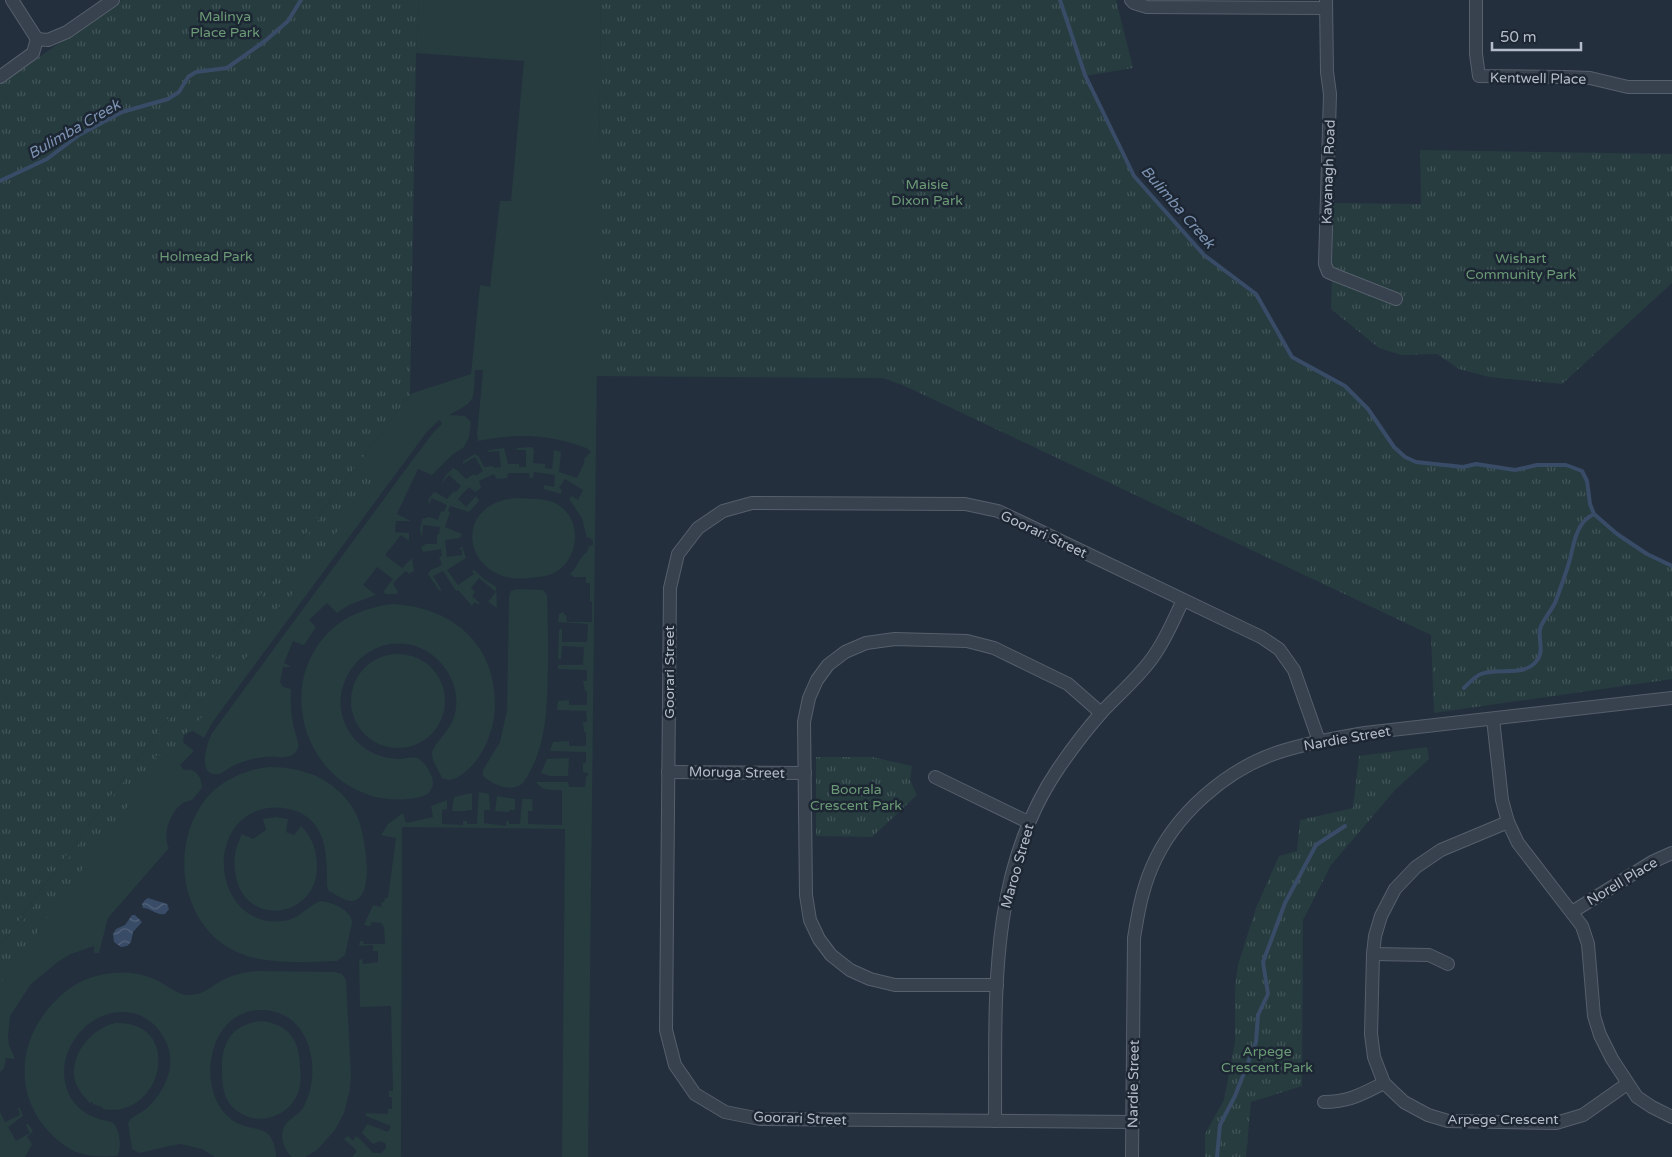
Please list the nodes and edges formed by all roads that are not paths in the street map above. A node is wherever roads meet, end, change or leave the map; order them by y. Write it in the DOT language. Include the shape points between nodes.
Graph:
graph roads {
  1 [pos="12,0"];
  2 [pos="113,0"];
  3 [pos="1131,0"];
  4 [pos="1476,0"];
  5 [pos="1326,4"];
  6 [pos="37,39"];
  7 [pos="0,77"];
  8 [pos="1672,87"];
  9 [pos="1396,299"];
  10 [pos="1184,600"];
  11 [pos="1672,698"];
  12 [pos="1101,713"];
  13 [pos="1494,719"];
  14 [pos="1319,740"];
  15 [pos="668,772"];
  16 [pos="805,773"];
  17 [pos="935,777"];
  18 [pos="1028,822"];
  19 [pos="1508,822"];
  20 [pos="1672,853"];
  21 [pos="1572,912"];
  22 [pos="1373,954"];
  23 [pos="1448,964"];
  24 [pos="997,985"];
  25 [pos="1384,1083"];
  26 [pos="1627,1084"];
  27 [pos="1324,1102"];
  28 [pos="1672,1117"];
  29 [pos="994,1121"];
  30 [pos="1133,1122"];
  31 [pos="1132,1157"];
  1 -- 6 [label="street"];
  2 -- 6 [label="street" via="67,32 48,40"];
  3 -- 5 [label="street" via="1147,7"];
  4 -- 8 [label="street, Kentwell Place" via="1479,76 1590,78 1628,86"];
  5 -- 9 [label="street, Kavanagh Road" via="1330,94 1325,264 1328,272"];
  6 -- 7 [label="street" via="33,54"];
  10 -- 12 [label="street, Maroo Street" via="1153,657"];
  10 -- 14 [label="street, Goorari Street" via="1279,649 1294,670"];
  10 -- 15 [label="street, Goorari Street" via="998,511 965,504 752,503 723,511 698,528 678,554 670,588"];
  11 -- 13 [label="street, Nardie Street"];
  12 -- 16 [label="street" via="1068,684 994,648 940,640 895,639 866,643 845,652 828,665 817,680 804,722"];
  12 -- 18 [label="street, Maroo Street" via="1057,770"];
  13 -- 14 [label="street, Nardie Street"];
  13 -- 19 [label="street" via="1502,800"];
  14 -- 30 [label="street, Nardie Street" via="1277,753 1216,786 1170,834 1152,867 1139,904 1134,938"];
  15 -- 16 [label="street, Moruga Street"];
  15 -- 29 [label="street, Goorari Street" via="666,1030 676,1065 695,1094 725,1112 760,1119"];
  16 -- 24 [label="street" via="806,895 810,920 831,956 870,979 895,984"];
  17 -- 18 [label="street"];
  18 -- 24 [label="street, Maroo Street" via="1002,916"];
  19 -- 21 [label="street" via="1518,843"];
  19 -- 22 [label="street, Arpege Crescent" via="1441,850 1416,867 1395,889 1385,909 1375,936"];
  20 -- 21 [label="street, Norell Place"];
  21 -- 26 [label="street" via="1582,926 1588,944 1594,1016 1600,1035"];
  22 -- 23 [label="street" via="1429,955"];
  22 -- 25 [label="street, Arpege Crescent" via="1371,1034 1374,1057"];
  24 -- 29 [label="street, Maroo Street"];
  25 -- 26 [label="street, Arpege Crescent" via="1404,1102 1428,1116 1448,1121 1556,1123 1583,1115"];
  25 -- 27 [label="street" via="1340,1102"];
  26 -- 28 [label="street" via="1637,1097"];
  29 -- 30 [label="street, Goorari Street"];
  30 -- 31 [label="street, Nardie Street"];
}
